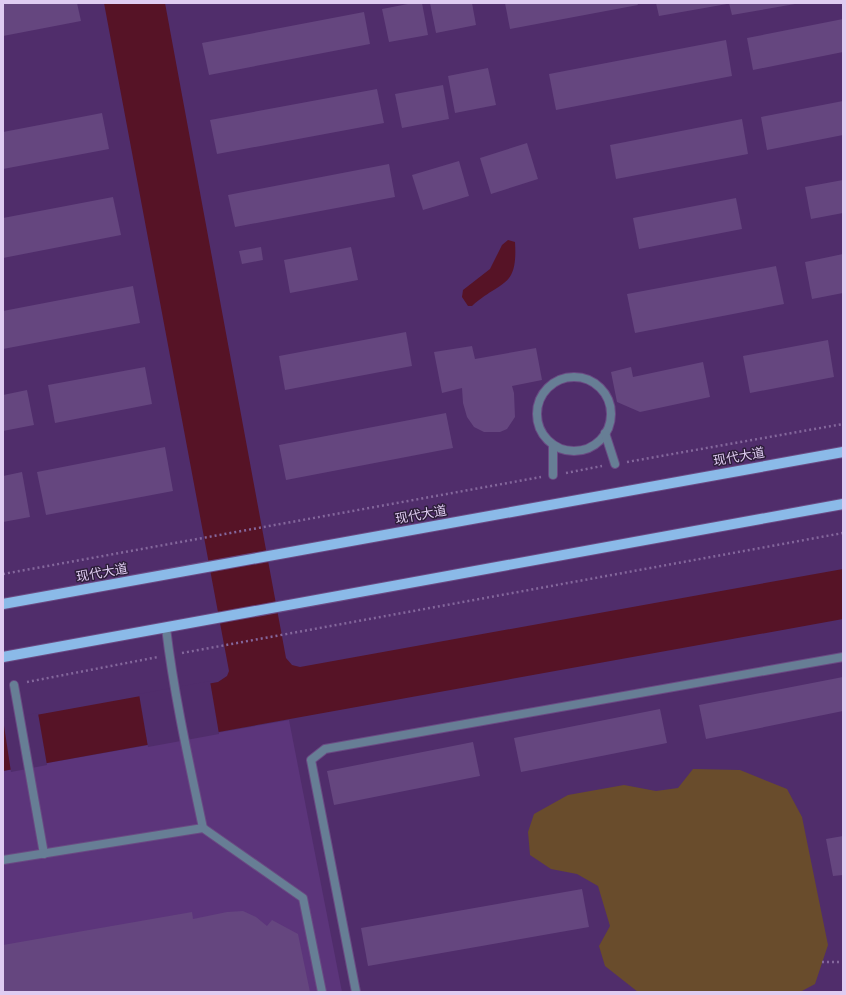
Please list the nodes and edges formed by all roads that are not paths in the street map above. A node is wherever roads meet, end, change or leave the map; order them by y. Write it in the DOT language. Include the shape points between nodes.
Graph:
graph roads {
  1 [pos="605,433"];
  2 [pos="553,445"];
  3 [pos="843,452"];
  4 [pos="615,464"];
  5 [pos="553,475"];
  6 [pos="843,504"];
  7 [pos="3,604"];
  8 [pos="166,628"];
  9 [pos="3,657"];
  10 [pos="843,657"];
  11 [pos="14,685"];
  12 [pos="203,828"];
  13 [pos="44,854"];
  14 [pos="3,860"];
  15 [pos="322,992"];
  16 [pos="356,992"];
  1 -- 2 [label="street" via="598,443 576,451 564,450"];
  1 -- 2 [label="street" via="610,423 611,411 600,388 590,381 566,378 554,383 539,402 539,426 544,437"];
  1 -- 4 [label="street"];
  2 -- 5 [label="street"];
  3 -- 7 [label="main road, 现代大道"];
  6 -- 8 [label="main road"];
  8 -- 9 [label="main road"];
  8 -- 12 [label="street" via="187,756"];
  10 -- 16 [label="street" via="325,749 310,760"];
  11 -- 13 [label="street"];
  12 -- 13 [label="street"];
  12 -- 15 [label="street" via="303,898"];
  13 -- 14 [label="street"];
}
